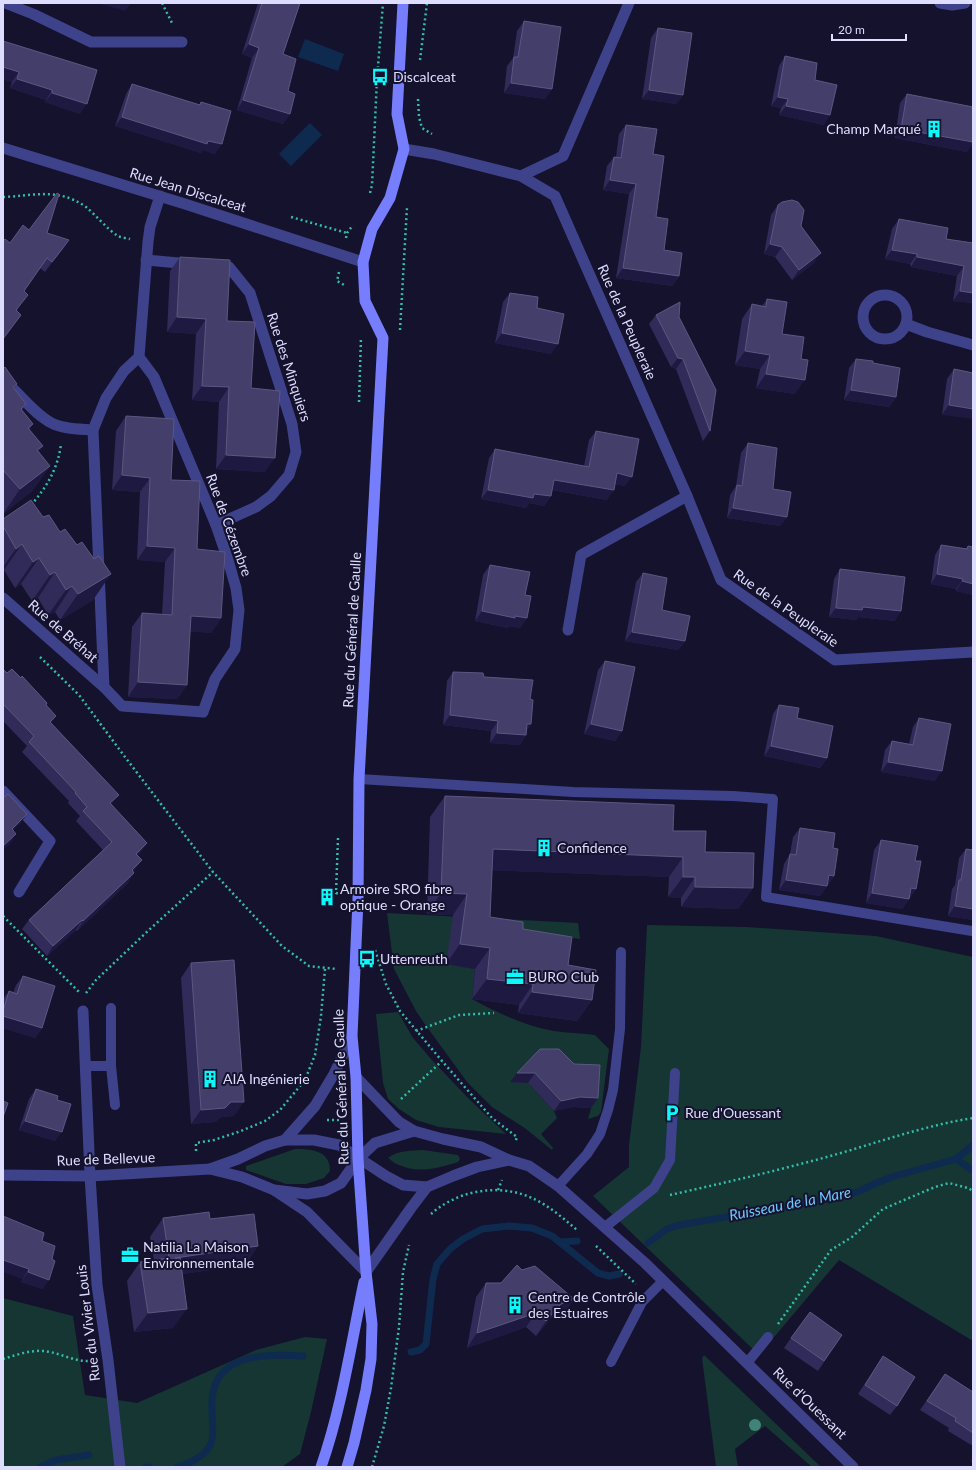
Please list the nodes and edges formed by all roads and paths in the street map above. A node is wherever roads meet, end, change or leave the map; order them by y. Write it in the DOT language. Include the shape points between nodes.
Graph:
graph roads {
  1 [pos="5,3"];
  2 [pos="383,3"];
  3 [pos="403,3"];
  4 [pos="427,3"];
  5 [pos="629,3"];
  6 [pos="940,3"];
  7 [pos="965,3"];
  8 [pos="182,42"];
  9 [pos="420,62"];
  10 [pos="418,93"];
  11 [pos="3,148"];
  12 [pos="404,149"];
  13 [pos="434,154"];
  14 [pos="521,176"];
  15 [pos="160,196"];
  16 [pos="3,197"];
  17 [pos="369,199"];
  18 [pos="407,203"];
  19 [pos="355,223"];
  20 [pos="148,242"];
  21 [pos="342,255"];
  22 [pos="146,260"];
  23 [pos="363,262"];
  24 [pos="349,287"];
  25 [pos="906,324"];
  26 [pos="400,333"];
  27 [pos="361,335"];
  28 [pos="973,345"];
  29 [pos="139,357"];
  30 [pos="360,371"];
  31 [pos="3,382"];
  32 [pos="63,428"];
  33 [pos="93,430"];
  34 [pos="687,496"];
  35 [pos="30,507"];
  36 [pos="216,525"];
  37 [pos="3,598"];
  38 [pos="568,630"];
  39 [pos="973,652"];
  40 [pos="37,654"];
  41 [pos="104,687"];
  42 [pos="359,779"];
  43 [pos="3,791"];
  44 [pos="213,872"];
  45 [pos="19,892"];
  46 [pos="3,916"];
  47 [pos="972,931"];
  48 [pos="374,944"];
  49 [pos="620,952"];
  50 [pos="325,969"];
  51 [pos="355,970"];
  52 [pos="111,1008"];
  53 [pos="83,1011"];
  54 [pos="494,1013"];
  55 [pos="416,1031"];
  56 [pos="352,1036"];
  57 [pos="85,1066"];
  58 [pos="111,1066"];
  59 [pos="675,1073"];
  60 [pos="356,1077"];
  61 [pos="115,1105"];
  62 [pos="973,1118"];
  63 [pos="414,1131"];
  64 [pos="285,1140"];
  65 [pos="358,1159"];
  66 [pos="509,1160"];
  67 [pos="210,1169"];
  68 [pos="197,1170"];
  69 [pos="3,1175"];
  70 [pos="90,1176"];
  71 [pos="558,1186"];
  72 [pos="427,1187"];
  73 [pos="274,1190"];
  74 [pos="973,1191"];
  75 [pos="666,1196"];
  76 [pos="429,1216"];
  77 [pos="605,1227"];
  78 [pos="582,1234"];
  79 [pos="411,1241"];
  80 [pos="593,1244"];
  81 [pos="366,1272"];
  82 [pos="663,1281"];
  83 [pos="648,1296"];
  84 [pos="768,1337"];
  85 [pos="3,1359"];
  86 [pos="108,1360"];
  87 [pos="611,1362"];
  88 [pos="748,1363"];
  89 [pos="120,1467"];
  90 [pos="321,1467"];
  91 [pos="347,1467"];
  92 [pos="372,1467"];
  93 [pos="854,1467"];
  1 -- 8 [label="street" via="91,42"];
  2 -- 17 [label="path"];
  3 -- 12 [label="main road, Rue du Général de Gaulle" via="397,114"];
  4 -- 9 [label="path"];
  5 -- 14 [label="street" via="563,156"];
  6 -- 7 [label="street" via="952,6"];
  10 -- 13 [label="path" via="422,128 436,136"];
  11 -- 15 [label="street, Rue Jean Discalceat"];
  12 -- 13 [label="street, Rue de la Peupleraie"];
  12 -- 23 [label="main road, Rue du Général de Gaulle" via="390,198 372,229"];
  13 -- 14 [label="street, Rue de la Peupleraie"];
  14 -- 34 [label="street, Rue de la Peupleraie" via="555,196"];
  15 -- 20 [label="street"];
  15 -- 21 [label="street, Rue Jean Discalceat"];
  16 -- 20 [label="path" via="36,193 68,198 85,207 119,236"];
  18 -- 26 [label="path"];
  19 -- 21 [label="path" via="347,233"];
  20 -- 22 [label="street"];
  21 -- 23 [label="street, Rue Jean Discalceat"];
  21 -- 24 [label="path" via="337,281"];
  22 -- 29 [label="street"];
  22 -- 36 [label="street, Rue des Minquiers" via="229,267 250,293 292,424 296,452 289,475 271,496 256,507"];
  23 -- 42 [label="main road, Rue du Général de Gaulle" via="365,300 383,338"];
  25 -- 28 [label="street"];
  27 -- 30 [label="path"];
  29 -- 33 [label="street" via="124,371 110,393"];
  29 -- 36 [label="street, Rue de Cézembre" via="154,377"];
  31 -- 32 [label="street" via="41,417"];
  32 -- 33 [label="street"];
  32 -- 35 [label="path" via="61,447 53,474"];
  33 -- 41 [label="street"];
  34 -- 38 [label="street" via="581,554"];
  34 -- 39 [label="street, Rue de la Peupleraie" via="721,580 835,660"];
  36 -- 41 [label="street, Rue de Cézembre" via="236,588 239,610 235,649 216,679 203,712 122,706"];
  37 -- 41 [label="street, Rue de Bréhat"];
  40 -- 44 [label="path" via="79,695"];
  42 -- 47 [label="lane" via="573,792 773,799 766,897"];
  42 -- 51 [label="main road, Rue du Général de Gaulle"];
  43 -- 45 [label="street" via="50,841"];
  44 -- 46 [label="path" via="96,980 83,996"];
  44 -- 50 [label="path" via="282,946 309,966"];
  48 -- 55 [label="path" via="386,984 400,1011"];
  49 -- 71 [label="lane" via="620,1029 613,1090 608,1110 600,1134 587,1154"];
  50 -- 51 [label="path"];
  50 -- 68 [label="path" via="315,1055 305,1080 280,1110 265,1121 214,1140 196,1143"];
  51 -- 56 [label="main road, Rue du Général de Gaulle"];
  52 -- 58 [label="lane"];
  53 -- 57 [label="street, Rue du Vivier Louis"];
  54 -- 55 [label="path" via="459,1015"];
  55 -- 66 [label="path" via="492,1118 517,1137"];
  56 -- 60 [label="main road, Rue du Général de Gaulle"];
  56 -- 64 [label="street" via="315,1106"];
  57 -- 58 [label="lane"];
  57 -- 70 [label="street, Rue du Vivier Louis"];
  58 -- 61 [label="lane"];
  59 -- 77 [label="lane" via="670,1160 654,1188"];
  60 -- 63 [label="street, Rue d'Ouessant" via="399,1122"];
  60 -- 65 [label="main road, Rue du Général de Gaulle"];
  62 -- 75 [label="path" via="946,1122 756,1175"];
  63 -- 65 [label="street" via="375,1143"];
  63 -- 66 [label="street, Rue d'Ouessant" via="481,1147"];
  64 -- 65 [label="street, Rue de Bellevue" via="314,1140 339,1145"];
  64 -- 67 [label="street, Rue de Bellevue"];
  65 -- 72 [label="street, Rue d'Ouessant" via="403,1185"];
  65 -- 73 [label="street, Rue de Bellevue" via="341,1183 325,1191 307,1194"];
  65 -- 81 [label="main road, Rue du Général de Gaulle"];
  66 -- 71 [label="street, Rue d'Ouessant" via="529,1166"];
  66 -- 72 [label="street, Rue d'Ouessant" via="477,1167"];
  67 -- 68 [label="street, Rue de Bellevue"];
  67 -- 73 [label="street, Rue de Bellevue" via="242,1177"];
  68 -- 70 [label="street, Rue de Bellevue"];
  69 -- 70 [label="street, Rue de Bellevue"];
  70 -- 86 [label="street, Rue du Vivier Louis" via="97,1285"];
  71 -- 77 [label="street, Rue d'Ouessant"];
  72 -- 81 [label="street"];
  73 -- 81 [label="street, Rue de Bellevue" via="307,1212"];
  74 -- 84 [label="path" via="949,1184 935,1187 883,1209 852,1237 831,1250"];
  76 -- 78 [label="path" via="453,1199 491,1190 509,1190 532,1198 562,1217"];
  77 -- 82 [label="street, Rue d'Ouessant"];
  79 -- 92 [label="path" via="405,1260 391,1388 384,1426"];
  80 -- 83 [label="path"];
  81 -- 90 [label="main road, Rue du Général de Gaulle" via="342,1396"];
  81 -- 91 [label="main road, Rue du Général de Gaulle" via="372,1324 371,1359"];
  82 -- 83 [label="lane"];
  82 -- 88 [label="street, Rue d'Ouessant"];
  83 -- 87 [label="lane" via="642,1302"];
  84 -- 88 [label="lane"];
  85 -- 86 [label="path" via="20,1353 43,1351 82,1361"];
  86 -- 89 [label="street, Rue du Vivier Louis"];
  88 -- 93 [label="street, Rue d'Ouessant"];
}
